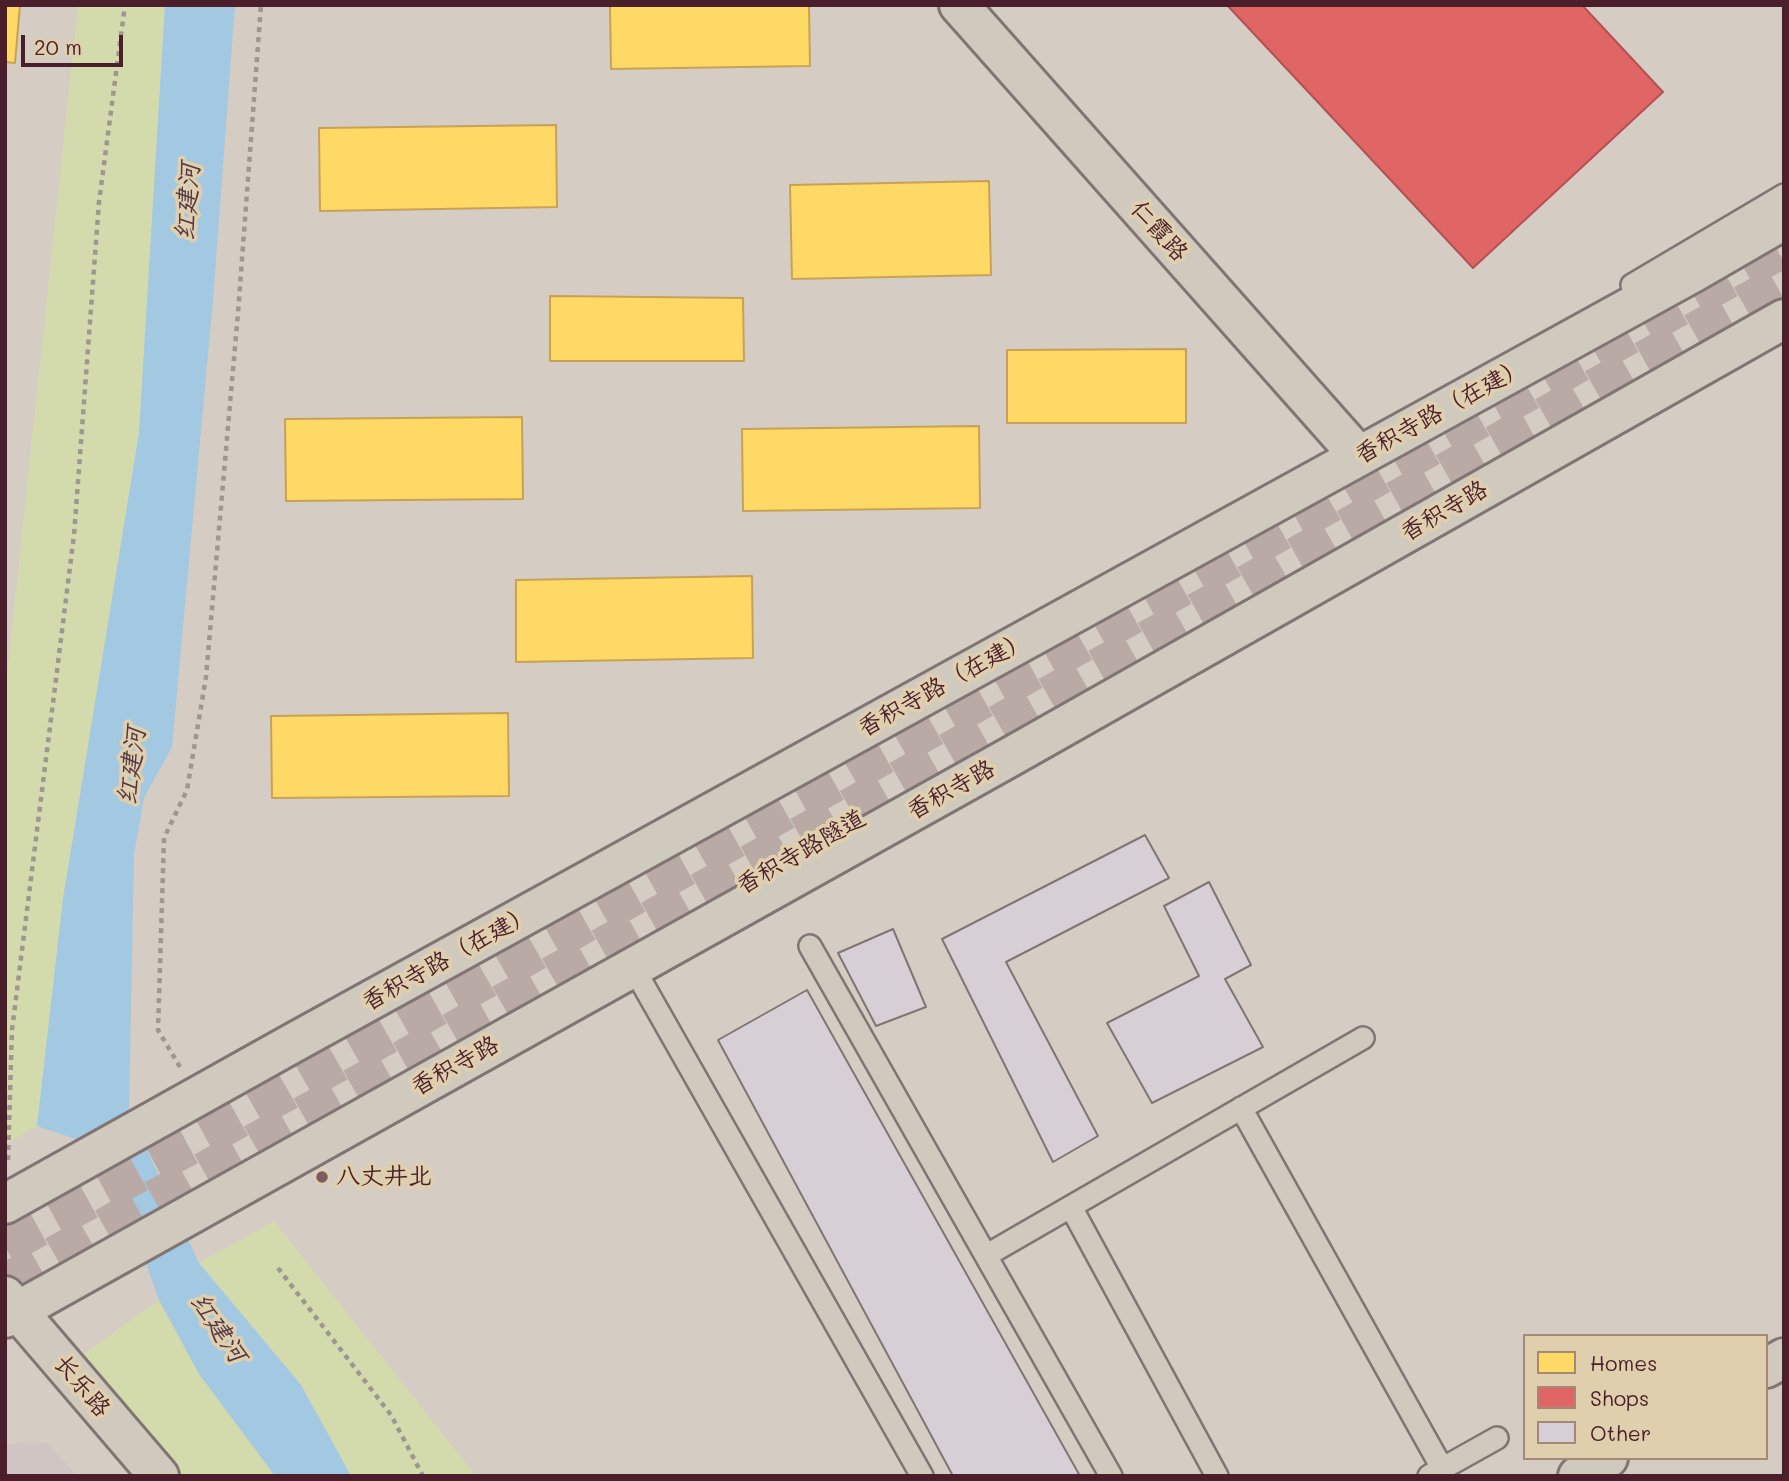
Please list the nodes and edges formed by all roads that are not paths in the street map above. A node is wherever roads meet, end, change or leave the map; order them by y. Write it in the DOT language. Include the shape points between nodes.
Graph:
graph roads {
  1 [pos="959,5"];
  2 [pos="1784,195"];
  3 [pos="1784,220"];
  4 [pos="1784,318"];
  5 [pos="1354,449"];
  6 [pos="932,691"];
  7 [pos="1010,757"];
  8 [pos="573,911"];
  9 [pos="810,946"];
  10 [pos="617,967"];
  11 [pos="1363,1038"];
  12 [pos="1241,1108"];
  13 [pos="144,1118"];
  14 [pos="6,1192"];
  15 [pos="1071,1207"];
  16 [pos="987,1255"];
  17 [pos="10,1308"];
  18 [pos="1784,1357"];
  19 [pos="1768,1367"];
  20 [pos="1497,1438"];
  21 [pos="1605,1460"];
  22 [pos="1436,1472"];
  23 [pos="159,1476"];
  24 [pos="922,1476"];
  25 [pos="1111,1476"];
  26 [pos="1217,1476"];
  27 [pos="1577,1476"];
  1 -- 5 [label="main road, 仁霞路"];
  2 -- 5 [label="lane"];
  3 -- 5 [label="main road, 香积寺路（在建）"];
  4 -- 7 [label="main road, 香积寺路"];
  5 -- 6 [label="main road, 香积寺路（在建）"];
  5 -- 13 [label="lane" via="189,1082"];
  6 -- 8 [label="main road" via="882,740"];
  6 -- 13 [label="main road, 香积寺路（在建）"];
  7 -- 10 [label="main road, 香积寺路隧道" via="902,794"];
  9 -- 16 [label="lane"];
  10 -- 17 [label="main road, 香积寺路" via="139,1243"];
  10 -- 24 [label="lane"];
  11 -- 12 [label="lane"];
  12 -- 15 [label="lane"];
  12 -- 22 [label="lane"];
  13 -- 14 [label="main road, 香积寺路（在建）"];
  15 -- 16 [label="lane"];
  15 -- 26 [label="lane"];
  16 -- 25 [label="lane"];
  17 -- 23 [label="main road, 长乐路"];
  18 -- 19 [label="main road"];
  20 -- 22 [label="lane"];
  21 -- 27 [label="main road"];
}
